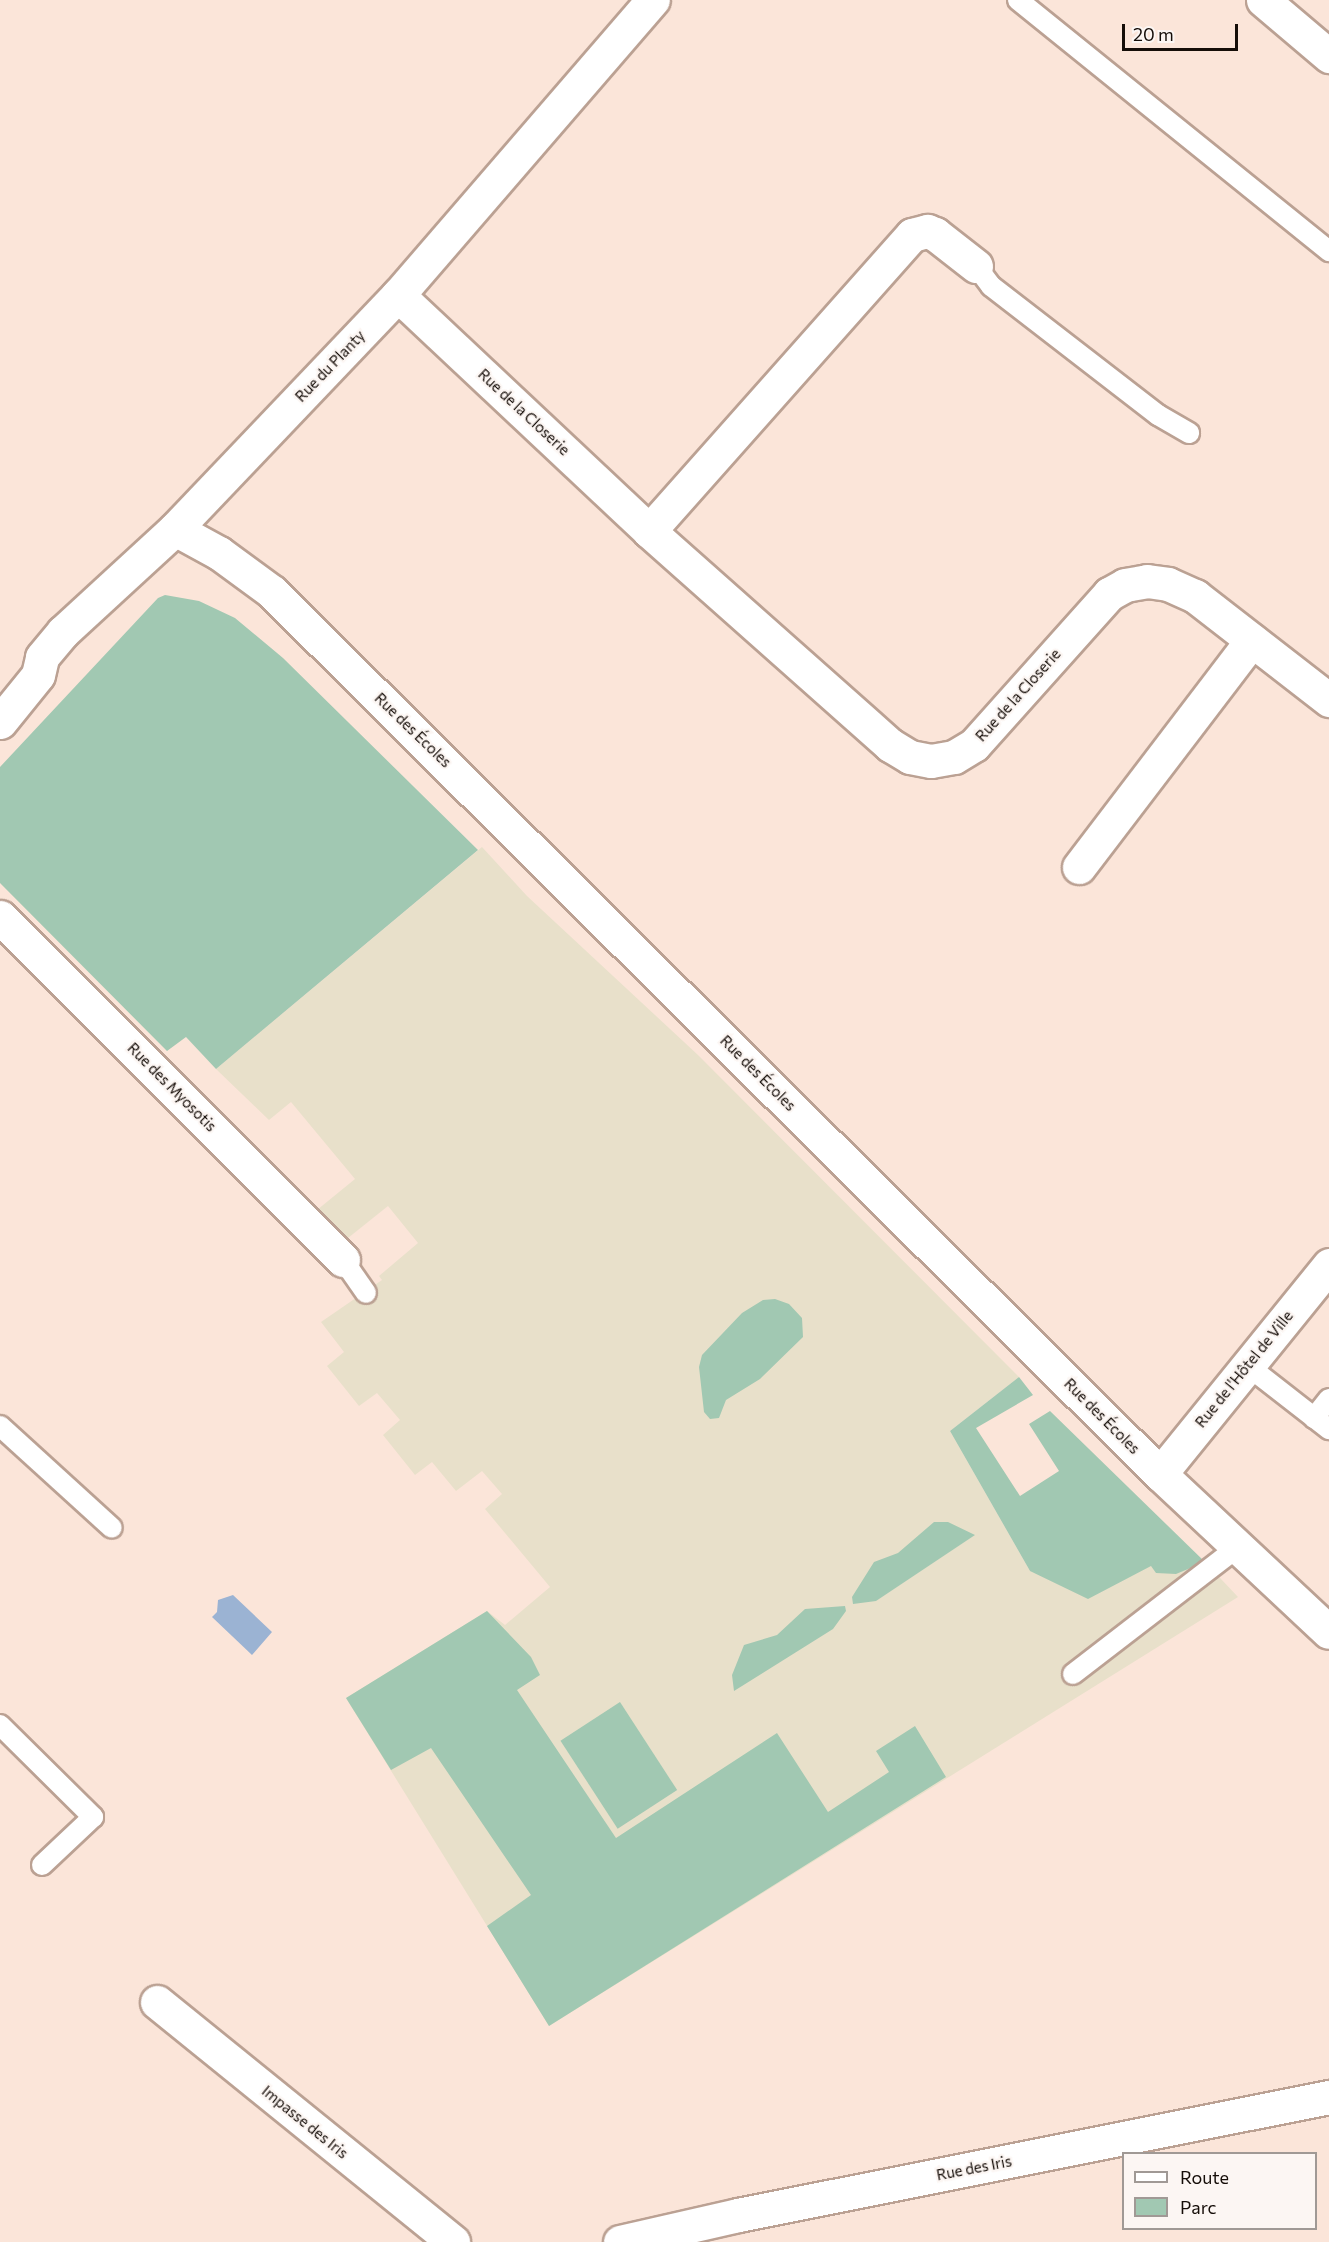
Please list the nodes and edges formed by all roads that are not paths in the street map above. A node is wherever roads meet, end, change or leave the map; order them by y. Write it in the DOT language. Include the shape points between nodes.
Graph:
graph roads {
  1 [pos="653,0"];
  2 [pos="1018,0"];
  3 [pos="1263,0"];
  4 [pos="1329,56"];
  5 [pos="1329,251"];
  6 [pos="976,266"];
  7 [pos="398,295"];
  8 [pos="1189,433"];
  9 [pos="175,529"];
  10 [pos="649,531"];
  11 [pos="1252,640"];
  12 [pos="1329,700"];
  13 [pos="0,722"];
  14 [pos="1079,867"];
  15 [pos="0,917"];
  16 [pos="343,1260"];
  17 [pos="1329,1265"];
  18 [pos="366,1293"];
  19 [pos="1248,1366"];
  20 [pos="1329,1399"];
  21 [pos="1322,1424"];
  22 [pos="0,1426"];
  23 [pos="1160,1474"];
  24 [pos="112,1528"];
  25 [pos="1238,1547"];
  26 [pos="1328,1630"];
  27 [pos="1073,1674"];
  28 [pos="0,1725"];
  29 [pos="42,1865"];
  30 [pos="157,2002"];
  31 [pos="1329,2097"];
  32 [pos="453,2242"];
  33 [pos="620,2242"];
  1 -- 7 [label="street, Rue du Planty"];
  2 -- 5 [label="lane"];
  3 -- 4 [label="street"];
  6 -- 8 [label="lane" via="992,286 1158,415"];
  6 -- 10 [label="street" via="934,234 927,231 912,235"];
  7 -- 9 [label="street, Rue du Planty"];
  7 -- 10 [label="street, Rue de la Closerie"];
  9 -- 13 [label="street, Rue du Planty" via="42,657 38,675"];
  9 -- 23 [label="street, Rue des Écoles" via="219,553 272,592"];
  10 -- 11 [label="street, Rue de la Closerie" via="890,745 910,757 931,761 954,757 974,745 1109,594 1125,585 1157,583 1195,596"];
  11 -- 12 [label="street, Rue de la Closerie"];
  11 -- 14 [label="street"];
  15 -- 16 [label="street, Rue des Myosotis"];
  16 -- 18 [label="lane"];
  17 -- 19 [label="street, Rue de l'Hôtel de Ville"];
  19 -- 21 [label="lane"];
  19 -- 23 [label="street, Rue de l'Hôtel de Ville"];
  20 -- 21 [label="lane"];
  22 -- 24 [label="lane"];
  23 -- 25 [label="street, Rue des Écoles"];
  25 -- 26 [label="street, Rue des Écoles"];
  25 -- 27 [label="lane"];
  28 -- 29 [label="lane" via="93,1817"];
  30 -- 32 [label="street, Impasse des Iris"];
  31 -- 33 [label="street, Rue des Iris" via="750,2212"];
}
